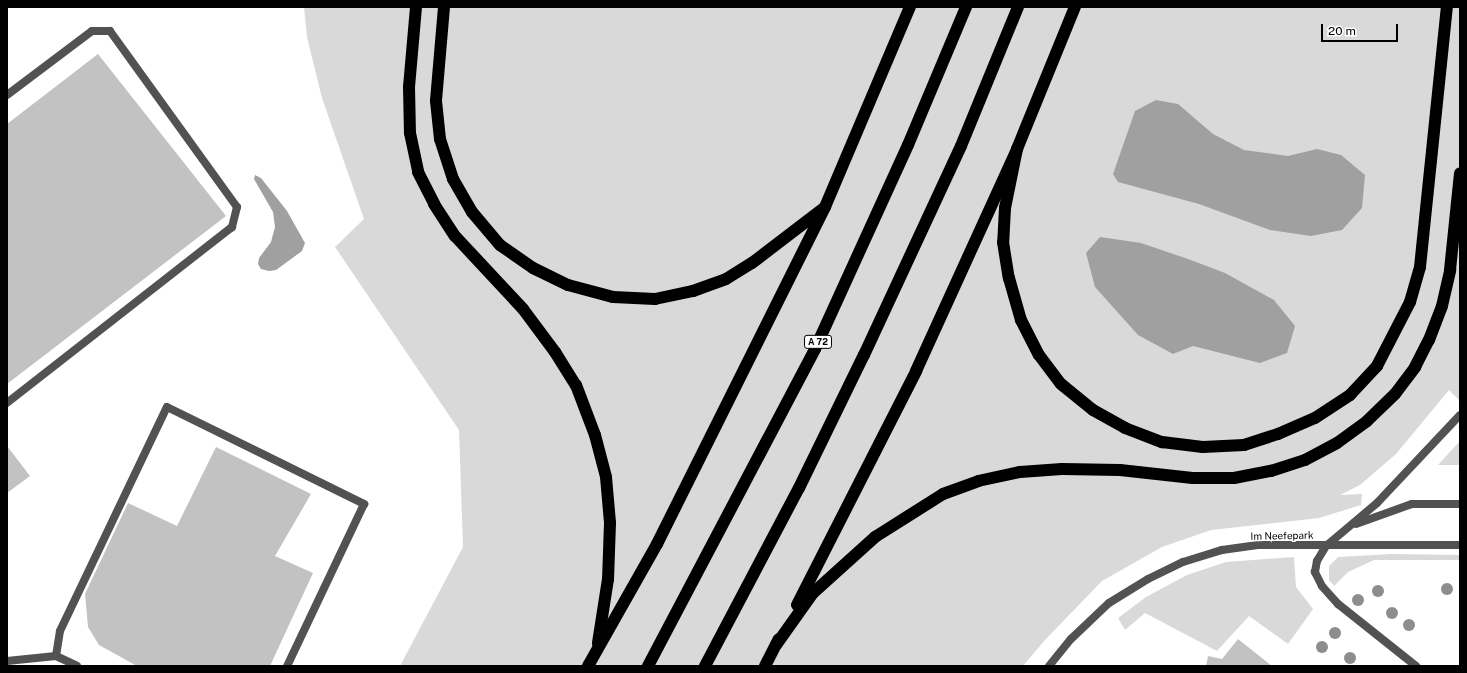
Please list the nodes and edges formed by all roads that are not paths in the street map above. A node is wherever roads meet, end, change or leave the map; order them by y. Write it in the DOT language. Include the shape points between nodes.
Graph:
graph roads {
  1 [pos="416,7"];
  2 [pos="444,7"];
  3 [pos="910,7"];
  4 [pos="966,7"];
  5 [pos="1018,7"];
  6 [pos="1075,7"];
  7 [pos="1447,7"];
  8 [pos="7,95"];
  9 [pos="1017,149"];
  10 [pos="1460,174"];
  11 [pos="826,208"];
  12 [pos="7,403"];
  13 [pos="1460,415"];
  14 [pos="1460,504"];
  15 [pos="1351,526"];
  16 [pos="1460,545"];
  17 [pos="1326,546"];
  18 [pos="776,645"];
  19 [pos="597,652"];
  20 [pos="56,656"];
  21 [pos="7,661"];
  22 [pos="77,666"];
  23 [pos="287,666"];
  24 [pos="588,666"];
  25 [pos="648,666"];
  26 [pos="705,666"];
  27 [pos="765,666"];
  28 [pos="1049,666"];
  29 [pos="1416,666"];
  1 -- 19 [label="highway" via="408,87 410,133 418,172 434,204 455,236 523,309 555,352 576,385 595,435 606,478 610,523 608,579"];
  2 -- 11 [label="highway" via="436,101 440,139 453,179 472,212 500,245 533,268 568,285 613,297 655,299 693,291 726,279 752,263"];
  3 -- 11 [label="highway"];
  4 -- 25 [label="highway, A 72" via="908,145 815,349"];
  5 -- 26 [label="highway" via="961,146 864,355"];
  6 -- 9 [label="highway"];
  7 -- 9 [label="highway" via="1420,267 1410,302 1377,366 1350,395 1315,418 1278,434 1244,445 1203,447 1162,442 1125,428 1093,410 1061,384 1039,355 1021,320 1009,278 1003,235 1005,208"];
  8 -- 12 [label="street" via="92,31 110,31 237,207 232,227"];
  9 -- 18 [label="highway" via="916,370"];
  10 -- 18 [label="highway" via="1450,270 1442,306 1429,340 1395,394 1337,443 1305,460 1271,472 1234,478 1193,478 1120,470 1062,469 1020,472 978,481 943,494 875,537 813,593"];
  11 -- 19 [label="highway" via="657,544"];
  13 -- 15 [label="street"];
  14 -- 15 [label="street" via="1412,504"];
  15 -- 17 [label="street"];
  16 -- 17 [label="street, Im Neefepark"];
  17 -- 28 [label="street, Im Neefepark" via="1258,545 1222,550 1183,562 1148,579 1109,603 1071,639"];
  17 -- 29 [label="street" via="1317,561 1315,572 1322,586 1338,604"];
  18 -- 27 [label="highway"];
  19 -- 24 [label="highway"];
  20 -- 21 [label="street"];
  20 -- 22 [label="street"];
  20 -- 23 [label="street" via="60,631 167,407 364,504"];
}
